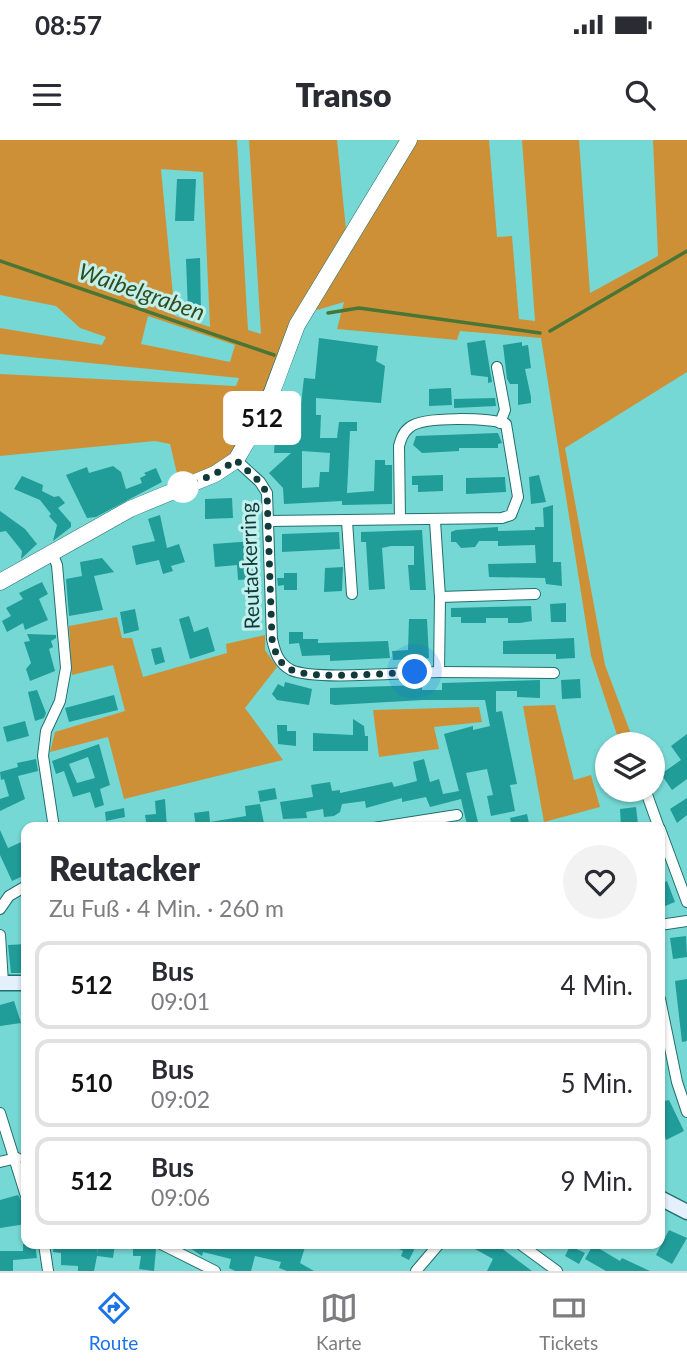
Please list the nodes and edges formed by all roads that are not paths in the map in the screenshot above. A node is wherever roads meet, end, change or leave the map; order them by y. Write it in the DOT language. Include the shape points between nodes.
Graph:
graph roads {
  1 [pos="410,140"];
  2 [pos="497,367"];
  3 [pos="500,422"];
  4 [pos="236,460"];
  5 [pos="400,519"];
  6 [pos="347,521"];
  7 [pos="435,521"];
  8 [pos="268,522"];
  9 [pos="53,555"];
  10 [pos="0,582"];
  11 [pos="352,594"];
  12 [pos="535,594"];
  13 [pos="440,597"];
  14 [pos="439,672"];
  15 [pos="554,673"];
  16 [pos="650,802"];
  17 [pos="457,815"];
  18 [pos="53,822"];
  19 [pos="412,822"];
  20 [pos="658,822"];
  21 [pos="665,842"];
  22 [pos="21,889"];
  23 [pos="687,902"];
  24 [pos="0,909"];
  25 [pos="687,921"];
  26 [pos="665,924"];
  27 [pos="0,935"];
  28 [pos="1,983"];
  29 [pos="21,983"];
  30 [pos="665,1023"];
  31 [pos="687,1112"];
  32 [pos="0,1113"];
  33 [pos="17,1158"];
  34 [pos="0,1162"];
  35 [pos="21,1174"];
  36 [pos="665,1201"];
  37 [pos="687,1212"];
  38 [pos="45,1249"];
  39 [pos="171,1249"];
  40 [pos="435,1249"];
  41 [pos="527,1249"];
  42 [pos="48,1271"];
  43 [pos="215,1271"];
  44 [pos="416,1271"];
  45 [pos="557,1271"];
  1 -- 4 [label="street" via="308,306 285,352 265,411"];
  2 -- 3 [label="street" via="505,410"];
  3 -- 5 [label="street" via="421,422 411,426 399,446"];
  3 -- 7 [label="street" via="506,425 518,497 511,514"];
  4 -- 8 [label="street, Reutackerring" via="267,493"];
  4 -- 9 [label="street" via="215,474 130,509"];
  5 -- 6 [label="street"];
  5 -- 7 [label="street"];
  6 -- 8 [label="street"];
  6 -- 11 [label="street"];
  7 -- 13 [label="street"];
  8 -- 14 [label="street, Reutackerring" via="272,639 275,654 284,665 319,674"];
  9 -- 10 [label="street"];
  9 -- 18 [label="street" via="66,668 43,756"];
  12 -- 13 [label="street"];
  13 -- 14 [label="street"];
  14 -- 15 [label="street"];
  16 -- 20 [label="street"];
  17 -- 19 [label="street"];
  21 -- 23 [label="street"];
  22 -- 24 [label="street"];
  25 -- 26 [label="street"];
  27 -- 28 [label="street"];
  28 -- 29 [label="street"];
  30 -- 31 [label="street"];
  32 -- 33 [label="street"];
  33 -- 34 [label="street"];
  33 -- 35 [label="street"];
  36 -- 37 [label="street"];
  38 -- 42 [label="street"];
  39 -- 43 [label="street"];
  40 -- 44 [label="street"];
  41 -- 45 [label="street"];
}
